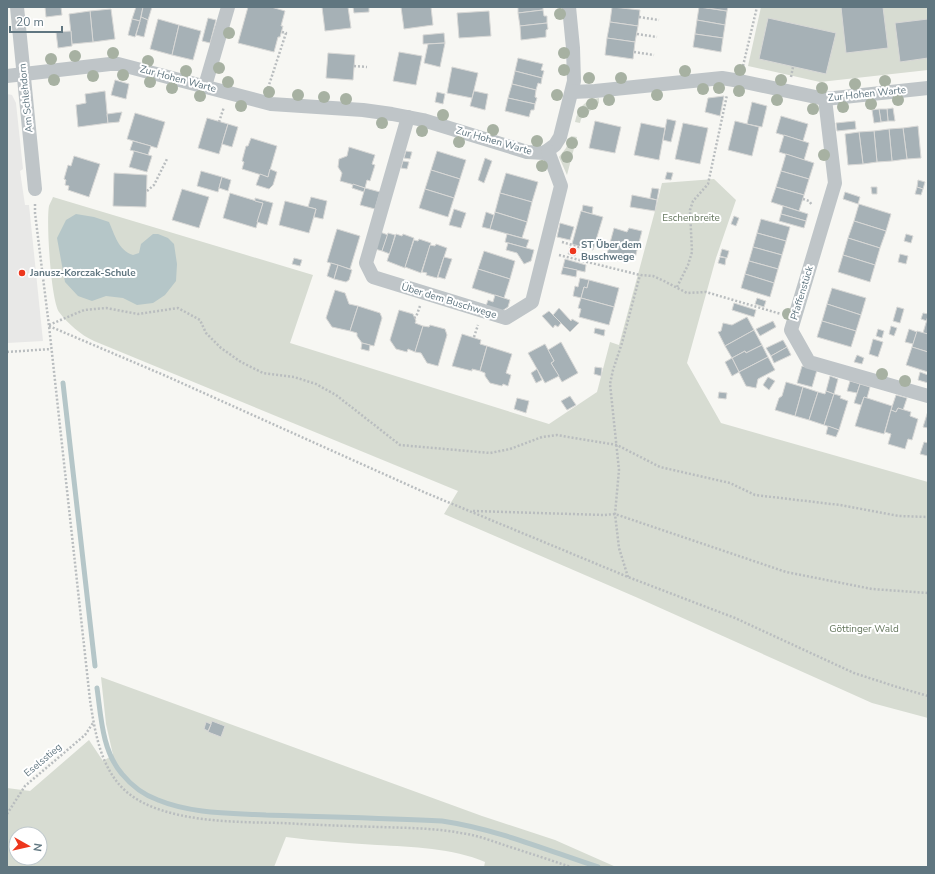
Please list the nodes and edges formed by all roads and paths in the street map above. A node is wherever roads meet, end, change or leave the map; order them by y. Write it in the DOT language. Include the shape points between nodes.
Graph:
graph roads {
  1 [pos="17,7"];
  2 [pos="228,7"];
  3 [pos="569,7"];
  4 [pos="757,7"];
  5 [pos="639,17"];
  6 [pos="659,20"];
  7 [pos="282,32"];
  8 [pos="637,34"];
  9 [pos="657,37"];
  10 [pos="634,52"];
  11 [pos="654,55"];
  12 [pos="739,65"];
  13 [pos="354,66"];
  14 [pos="367,67"];
  15 [pos="23,74"];
  16 [pos="7,76"];
  17 [pos="731,79"];
  18 [pos="205,86"];
  19 [pos="928,88"];
  20 [pos="572,92"];
  21 [pos="825,99"];
  22 [pos="264,102"];
  23 [pos="222,113"];
  24 [pos="408,117"];
  25 [pos="220,122"];
  26 [pos="548,151"];
  27 [pos="167,159"];
  28 [pos="35,190"];
  29 [pos="147,191"];
  30 [pos="544,252"];
  31 [pos="640,276"];
  32 [pos="677,287"];
  33 [pos="795,318"];
  34 [pos="49,326"];
  35 [pos="51,349"];
  36 [pos="7,352"];
  37 [pos="928,396"];
  38 [pos="617,445"];
  39 [pos="471,511"];
  40 [pos="615,514"];
  41 [pos="928,517"];
  42 [pos="628,577"];
  43 [pos="928,592"];
  44 [pos="928,696"];
  45 [pos="93,722"];
  46 [pos="7,814"];
  47 [pos="571,867"];
  1 -- 15 [label="street, Am Schlehdorn"];
  2 -- 18 [label="street"];
  3 -- 20 [label="street" via="574,69"];
  4 -- 12 [label="path" via="743,66"];
  5 -- 6 [label="path"];
  7 -- 22 [label="path" via="286,33"];
  8 -- 9 [label="path"];
  10 -- 11 [label="path"];
  13 -- 14 [label="path"];
  15 -- 16 [label="street, Zur Hohen Warte"];
  15 -- 18 [label="street, Zur Hohen Warte" via="118,64"];
  15 -- 28 [label="street, Am Schlehdorn"];
  17 -- 20 [label="street, Zur Hohen Warte"];
  17 -- 21 [label="street, Zur Hohen Warte"];
  17 -- 32 [label="path" via="708,184 690,210 692,252"];
  18 -- 22 [label="street, Zur Hohen Warte"];
  19 -- 21 [label="street, Zur Hohen Warte"];
  20 -- 26 [label="street" via="562,132 558,141"];
  21 -- 33 [label="street, Pfaffenstück" via="835,183"];
  22 -- 24 [label="street, Zur Hohen Warte" via="363,110"];
  23 -- 25 [label="path"];
  24 -- 26 [label="street, Zur Hohen Warte" via="526,152 540,154"];
  24 -- 30 [label="street, Über dem Buschwege" via="366,263 373,277 506,318 532,302"];
  26 -- 30 [label="street, Über dem Buschwege" via="561,186"];
  27 -- 29 [label="path" via="154,185"];
  28 -- 34 [label="path" via="35,213"];
  30 -- 31 [label="path"];
  31 -- 32 [label="path" via="653,276"];
  31 -- 38 [label="path" via="610,384"];
  32 -- 33 [label="path" via="687,293 706,292"];
  33 -- 37 [label="street, Pfaffenstück" via="791,330 809,362"];
  34 -- 35 [label="path"];
  34 -- 38 [label="path" via="84,310 106,308 138,314 178,308 200,320 206,333 241,362 263,373 294,377 316,384 336,395 400,445 490,453 510,449 542,437 558,435"];
  34 -- 39 [label="path"];
  35 -- 36 [label="path"];
  35 -- 45 [label="path"];
  38 -- 40 [label="path" via="619,470"];
  38 -- 41 [label="path" via="660,467 730,483 755,494 899,516"];
  39 -- 40 [label="path"];
  39 -- 42 [label="path"];
  40 -- 42 [label="path" via="619,548"];
  40 -- 43 [label="path" via="786,572 872,589"];
  42 -- 44 [label="path" via="735,618 854,673"];
  45 -- 46 [label="path, Eselsstieg" via="85,735 26,786"];
  45 -- 47 [label="path" via="102,756 111,773 128,793 150,806 200,818 222,820 422,828 461,833 481,837"];
}
